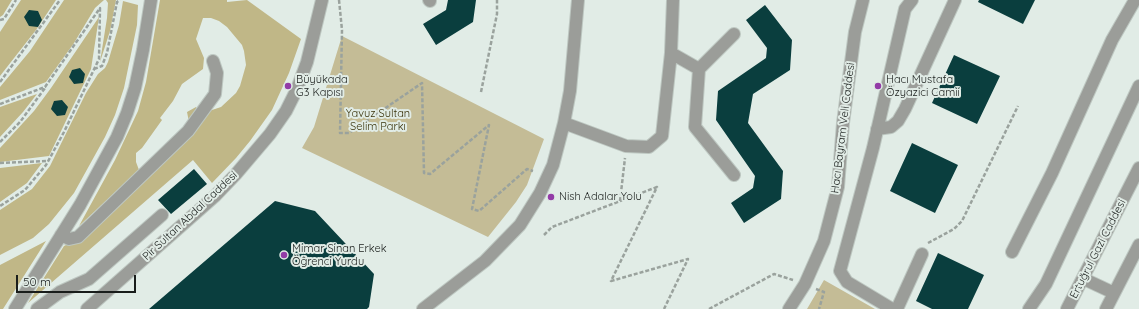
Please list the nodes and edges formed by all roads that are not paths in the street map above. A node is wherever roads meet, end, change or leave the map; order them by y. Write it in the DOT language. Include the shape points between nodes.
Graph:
graph roads {
  1 [pos="151,0"];
  2 [pos="578,0"];
  3 [pos="673,0"];
  4 [pos="864,0"];
  5 [pos="872,0"];
  6 [pos="912,0"];
  7 [pos="956,0"];
  8 [pos="1135,0"];
  9 [pos="323,1"];
  10 [pos="855,32"];
  11 [pos="734,34"];
  12 [pos="671,53"];
  13 [pos="213,61"];
  14 [pos="699,69"];
  15 [pos="1139,86"];
  16 [pos="564,123"];
  17 [pos="878,129"];
  18 [pos="1139,168"];
  19 [pos="734,175"];
  20 [pos="162,215"];
  21 [pos="62,235"];
  22 [pos="1139,245"];
  23 [pos="1012,252"];
  24 [pos="922,254"];
  25 [pos="1084,279"];
  26 [pos="1114,293"];
  27 [pos="428,306"];
  28 [pos="15,309"];
  29 [pos="37,309"];
  30 [pos="87,309"];
  31 [pos="789,309"];
  32 [pos="892,309"];
  33 [pos="897,309"];
  34 [pos="1029,309"];
  35 [pos="1067,309"];
  36 [pos="1106,309"];
  1 -- 21 [label="street" via="144,50 127,114 102,166"];
  2 -- 16 [label="street" via="570,91"];
  3 -- 12 [label="street"];
  4 -- 10 [label="street"];
  5 -- 10 [label="street"];
  6 -- 17 [label="street" via="905,9"];
  7 -- 17 [label="street" via="898,121 891,128"];
  8 -- 23 [label="street" via="1112,40 1052,173"];
  9 -- 30 [label="street, Pir Sultan Abdal Caddesi" via="297,89 270,134 215,196"];
  10 -- 31 [label="street, Hacı Bayram Veli Caddesi" via="843,123 838,187 824,241 805,284"];
  11 -- 14 [label="street"];
  12 -- 14 [label="street"];
  12 -- 16 [label="street" via="662,136 649,147 626,146"];
  13 -- 21 [label="street" via="217,73 215,94 188,131 78,237 69,239"];
  14 -- 19 [label="street" via="695,126"];
  15 -- 34 [label="street" via="1046,284"];
  16 -- 27 [label="street" via="553,165 540,193 520,225 485,261"];
  17 -- 32 [label="street" via="840,271 847,282"];
  18 -- 25 [label="street, Ertuğrul Gazi Caddesi"];
  20 -- 29 [label="street" via="89,279 60,292"];
  21 -- 28 [label="street"];
  22 -- 26 [label="street"];
  24 -- 33 [label="street"];
  25 -- 26 [label="street"];
  25 -- 35 [label="street, Ertuğrul Gazi Caddesi"];
  26 -- 36 [label="street"];
}
